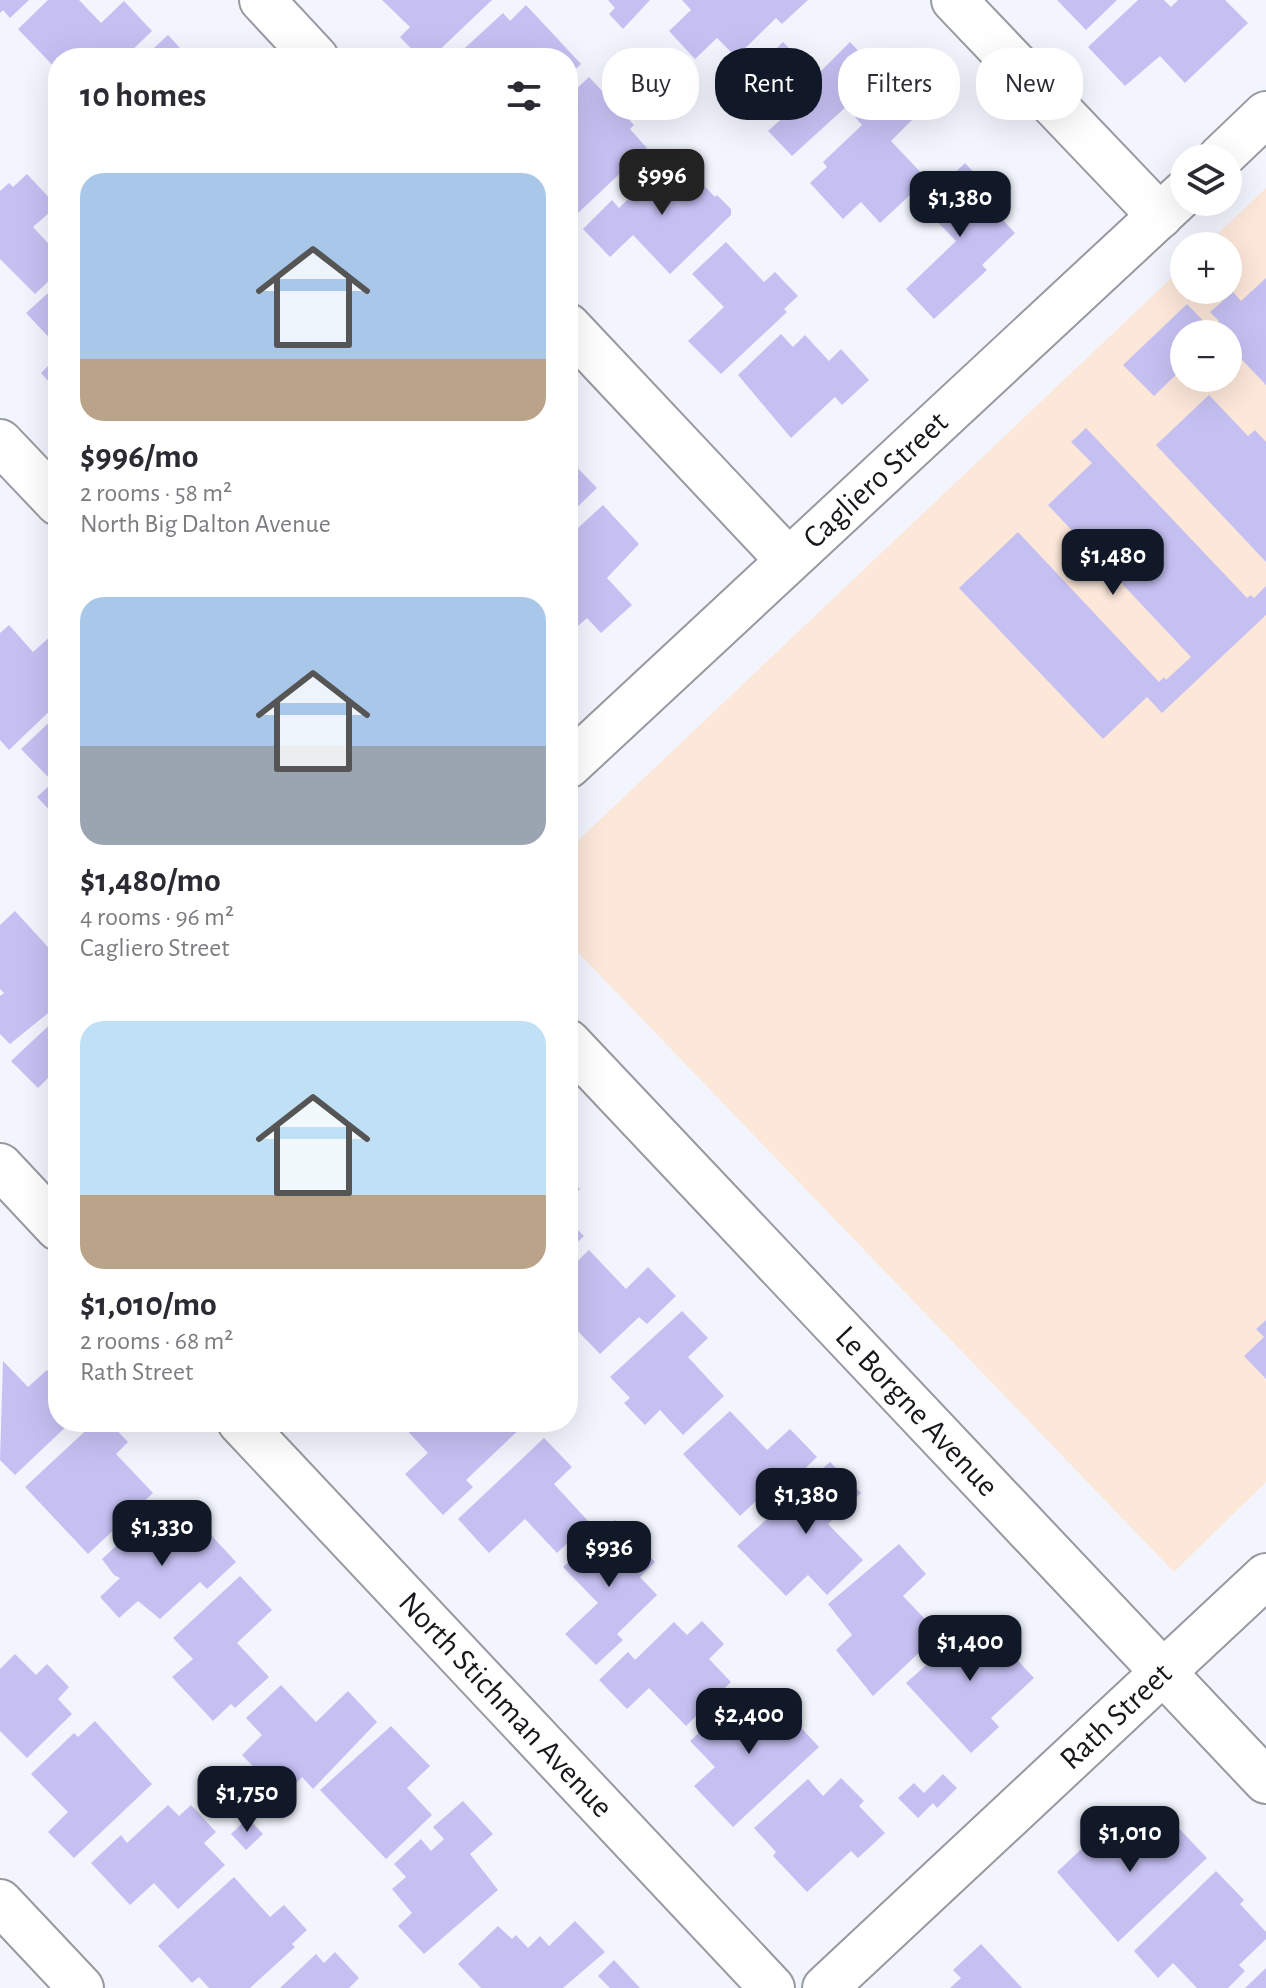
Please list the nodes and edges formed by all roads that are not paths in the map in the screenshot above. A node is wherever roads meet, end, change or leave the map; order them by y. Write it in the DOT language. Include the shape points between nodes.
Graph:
graph roads {
  1 [pos="262,0"];
  2 [pos="954,0"];
  3 [pos="307,48"];
  4 [pos="1266,114"];
  5 [pos="1235,144"];
  6 [pos="1170,203"];
  7 [pos="1170,207"];
  8 [pos="578,337"];
  9 [pos="0,442"];
  10 [pos="48,492"];
  11 [pos="788,560"];
  12 [pos="578,757"];
  13 [pos="578,1053"];
  14 [pos="0,1166"];
  15 [pos="48,1217"];
  16 [pos="249,1432"];
  17 [pos="1266,1576"];
  18 [pos="1163,1671"];
  19 [pos="1266,1781"];
  20 [pos="0,1902"];
  21 [pos="81,1988"];
  22 [pos="772,1988"];
  23 [pos="825,1988"];
  1 -- 3 [label="street"];
  2 -- 6 [label="street"];
  4 -- 5 [label="street"];
  7 -- 11 [label="street, Cagliero Street"];
  8 -- 11 [label="street"];
  9 -- 10 [label="street"];
  11 -- 12 [label="street, Cagliero Street"];
  13 -- 18 [label="street, Le Borgne Avenue"];
  14 -- 15 [label="street"];
  16 -- 22 [label="street, North Stichman Avenue"];
  17 -- 18 [label="street, Rath Street"];
  18 -- 19 [label="street, Le Borgne Avenue"];
  18 -- 23 [label="street, Rath Street"];
  20 -- 21 [label="street"];
}
